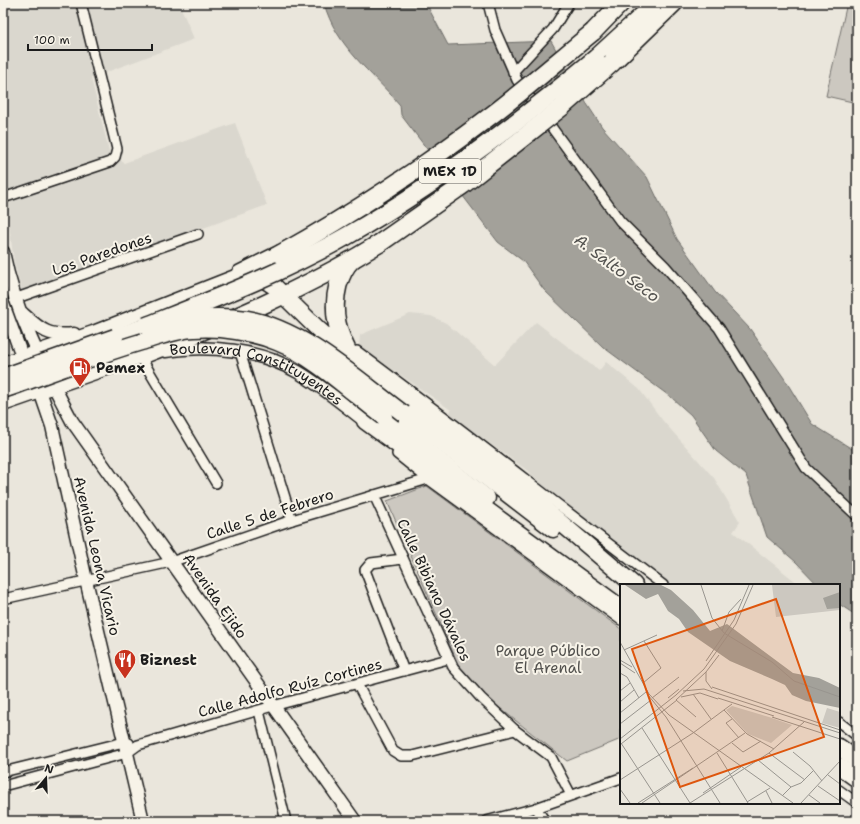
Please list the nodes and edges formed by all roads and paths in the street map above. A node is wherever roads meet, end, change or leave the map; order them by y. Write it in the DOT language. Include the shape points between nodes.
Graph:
graph roads {
  1 [pos="80,3"];
  2 [pos="488,3"];
  3 [pos="569,3"];
  4 [pos="622,3"];
  5 [pos="656,3"];
  6 [pos="674,3"];
  7 [pos="604,61"];
  8 [pos="513,72"];
  9 [pos="3,198"];
  10 [pos="198,234"];
  11 [pos="297,245"];
  12 [pos="3,252"];
  13 [pos="352,260"];
  14 [pos="240,274"];
  15 [pos="316,279"];
  16 [pos="284,295"];
  17 [pos="6,304"];
  18 [pos="20,312"];
  19 [pos="146,326"];
  20 [pos="97,330"];
  21 [pos="35,351"];
  22 [pos="240,352"];
  23 [pos="355,355"];
  24 [pos="22,356"];
  25 [pos="140,356"];
  26 [pos="3,363"];
  27 [pos="115,366"];
  28 [pos="3,369"];
  29 [pos="3,377"];
  30 [pos="54,386"];
  31 [pos="40,391"];
  32 [pos="4,400"];
  33 [pos="72,421"];
  34 [pos="365,421"];
  35 [pos="52,426"];
  36 [pos="428,479"];
  37 [pos="216,483"];
  38 [pos="374,495"];
  39 [pos="857,516"];
  40 [pos="292,520"];
  41 [pos="403,559"];
  42 [pos="171,562"];
  43 [pos="86,580"];
  44 [pos="622,584"];
  45 [pos="633,584"];
  46 [pos="662,584"];
  47 [pos="3,599"];
  48 [pos="616,604"];
  49 [pos="620,619"];
  50 [pos="448,659"];
  51 [pos="404,671"];
  52 [pos="357,684"];
  53 [pos="273,706"];
  54 [pos="259,710"];
  55 [pos="840,723"];
  56 [pos="515,730"];
  57 [pos="857,736"];
  58 [pos="126,748"];
  59 [pos="840,748"];
  60 [pos="857,760"];
  61 [pos="840,767"];
  62 [pos="3,772"];
  63 [pos="620,778"];
  64 [pos="857,779"];
  65 [pos="3,786"];
  66 [pos="840,791"];
  67 [pos="571,795"];
  68 [pos="857,803"];
  69 [pos="536,808"];
  70 [pos="143,821"];
  71 [pos="286,821"];
  72 [pos="355,821"];
  73 [pos="486,821"];
  74 [pos="545,821"];
  1 -- 9 [label="street" via="117,149 116,157 110,162"];
  2 -- 8 [label="street" via="495,30"];
  3 -- 8 [label="street" via="553,29"];
  4 -- 11 [label="highway, bridge" via="593,32 493,114 413,172"];
  5 -- 7 [label="highway, MEX 1D"];
  6 -- 7 [label="highway, MEX 1D"];
  7 -- 13 [label="highway, MEX 1D, bridge" via="562,107 463,185"];
  7 -- 19 [label="highway, MEX 1D, bridge" via="428,187 345,238 258,280"];
  8 -- 39 [label="street" via="620,221 665,266 724,334 806,468"];
  10 -- 17 [label="street, Los Paredones"];
  11 -- 14 [label="highway, bridge"];
  11 -- 15 [label="highway" via="292,259 294,269 298,275"];
  12 -- 17 [label="street, Avenida Leona Vicario"];
  13 -- 15 [label="highway, MEX 1D"];
  13 -- 23 [label="highway" via="340,279 335,306 339,332"];
  14 -- 16 [label="highway" via="262,278"];
  14 -- 20 [label="street"];
  15 -- 16 [label="highway, MEX 1D"];
  16 -- 23 [label="highway" via="318,329"];
  16 -- 25 [label="highway, MEX 1D" via="224,323"];
  17 -- 18 [label="street, Avenida Leona Vicario"];
  17 -- 24 [label="street, Avenida Leona Vicario"];
  18 -- 20 [label="street" via="44,332 53,335"];
  18 -- 21 [label="street, Avenida Leona Vicario"];
  19 -- 29 [label="highway, bridge"];
  19 -- 44 [label="highway, bridge" via="174,320 219,316 247,319 296,336 513,496"];
  20 -- 21 [label="street"];
  20 -- 27 [label="street" via="92,339 92,352 101,362"];
  21 -- 24 [label="street"];
  21 -- 30 [label="street, Avenida Leona Vicario"];
  22 -- 25 [label="street, Boulevard Constituyentes" via="198,348"];
  22 -- 34 [label="street, Boulevard Constituyentes" via="281,363"];
  22 -- 40 [label="street"];
  23 -- 45 [label="highway"];
  23 -- 46 [label="street" via="470,435"];
  24 -- 26 [label="street"];
  24 -- 31 [label="street, Avenida Leona Vicario"];
  25 -- 27 [label="street, Boulevard Constituyentes"];
  25 -- 37 [label="street"];
  27 -- 30 [label="street, Boulevard Constituyentes"];
  28 -- 32 [label="street" via="15,380 14,393"];
  30 -- 31 [label="street, Boulevard Constituyentes"];
  30 -- 33 [label="street, Avenida Ejido"];
  31 -- 32 [label="street, Boulevard Constituyentes"];
  31 -- 35 [label="street, Avenida Leona Vicario"];
  32 -- 48 [label="highway, bridge" via="126,346 173,332 192,329 225,330 278,342 300,353 384,417"];
  33 -- 35 [label="street"];
  33 -- 42 [label="street, Avenida Ejido"];
  34 -- 36 [label="street" via="366,428"];
  34 -- 48 [label="highway"];
  35 -- 43 [label="street, Avenida Leona Vicario"];
  36 -- 38 [label="street, Calle 5 de Febrero"];
  36 -- 49 [label="street"];
  38 -- 40 [label="street, Calle 5 de Febrero"];
  38 -- 41 [label="street, Calle Bibiano Dávalos"];
  40 -- 42 [label="street, Calle 5 de Febrero"];
  41 -- 50 [label="street, Calle Bibiano Dávalos"];
  41 -- 51 [label="street" via="371,564 365,570"];
  42 -- 43 [label="street, Calle 5 de Febrero"];
  42 -- 53 [label="street, Avenida Ejido"];
  43 -- 47 [label="street, Calle 5 de Febrero"];
  43 -- 58 [label="street, Avenida Leona Vicario"];
  50 -- 51 [label="street, Calle Adolfo Ruíz Cortines"];
  50 -- 56 [label="street, Calle Bibiano Dávalos" via="466,684"];
  51 -- 52 [label="street, Calle Adolfo Ruíz Cortines"];
  52 -- 53 [label="street, Calle Adolfo Ruíz Cortines"];
  52 -- 56 [label="street" via="393,751 401,756 412,756"];
  53 -- 54 [label="street, Calle Adolfo Ruíz Cortines"];
  53 -- 72 [label="street, Avenida Ejido"];
  54 -- 58 [label="street, Calle Adolfo Ruíz Cortines"];
  54 -- 71 [label="street"];
  55 -- 57 [label="street"];
  56 -- 67 [label="street, Calle Bibiano Dávalos" via="551,757"];
  58 -- 62 [label="street, Calle Adolfo Ruíz Cortines"];
  58 -- 65 [label="street, Calle Adolfo Ruíz Cortines"];
  58 -- 70 [label="street, Avenida Leona Vicario"];
  59 -- 60 [label="highway"];
  61 -- 64 [label="highway"];
  63 -- 67 [label="street"];
  66 -- 68 [label="street"];
  67 -- 69 [label="street"];
  69 -- 73 [label="street"];
  69 -- 74 [label="street"];
}
